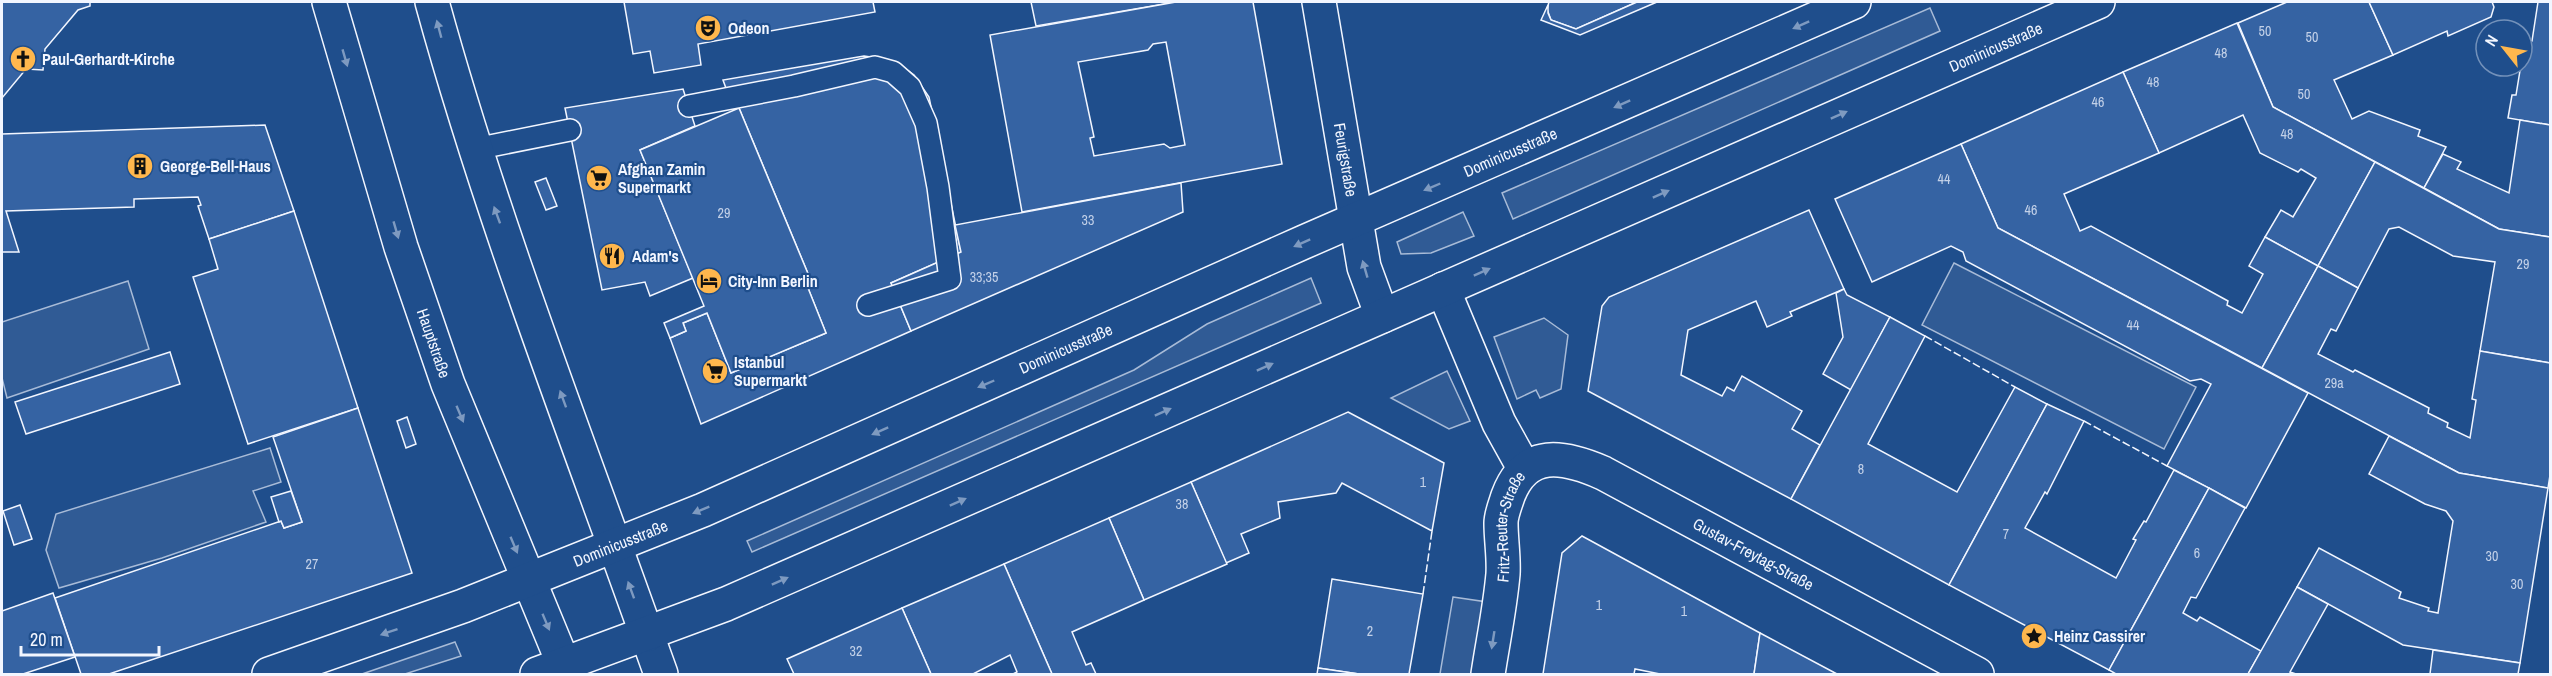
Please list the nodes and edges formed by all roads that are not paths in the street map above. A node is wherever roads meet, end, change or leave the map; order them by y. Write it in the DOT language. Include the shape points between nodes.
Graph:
graph roads {
  1 [pos="329,2"];
  2 [pos="432,2"];
  3 [pos="1319,2"];
  4 [pos="1854,2"];
  5 [pos="2098,2"];
  6 [pos="689,106"];
  7 [pos="570,130"];
  8 [pos="474,149"];
  9 [pos="1356,220"];
  10 [pos="1443,290"];
  11 [pos="868,305"];
  12 [pos="1382,316"];
  13 [pos="1524,468"];
  14 [pos="615,545"];
  15 [pos="528,580"];
  16 [pos="647,635"];
  17 [pos="556,671"];
  18 [pos="269,675"];
  19 [pos="661,675"];
  20 [pos="1488,675"];
  21 [pos="1977,675"];
  1 -- 15 [label="main road, Hauptstraße, one-way" via="401,247 448,384"];
  8 -- 2 [label="main road, one-way"];
  3 -- 9 [label="main road, Feurigstraße"];
  4 -- 9 [label="main road, Dominicusstraße, one-way"];
  10 -- 5 [label="main road, Dominicusstraße, one-way"];
  6 -- 11 [label="lane" via="875,67 893,72 910,87 926,123 950,279"];
  7 -- 8 [label="lane"];
  14 -- 8 [label="main road, one-way"];
  12 -- 9 [label="main road, Feurigstraße, one-way" via="1364,267"];
  9 -- 14 [label="main road, Dominicusstraße, one-way" via="703,510"];
  10 -- 12 [label="main road, Dominicusstraße"];
  10 -- 13 [label="main road, Fritz-Reuter-Straße" via="1499,423"];
  16 -- 12 [label="main road, Dominicusstraße, one-way" via="737,600"];
  13 -- 20 [label="main road, Fritz-Reuter-Straße, one-way" via="1513,484 1501,521 1503,574"];
  13 -- 21 [label="main road, Gustav-Freytag-Straße" via="1549,459 1573,462 1603,473"];
  14 -- 15 [label="main road, Dominicusstraße"];
  16 -- 14 [label="main road, one-way"];
  15 -- 17 [label="main road, Hauptstraße, one-way"];
  15 -- 18 [label="main road, Dominicusstraße, one-way"];
  16 -- 17 [label="main road, Dominicusstraße"];
  16 -- 19 [label="main road"];
}
